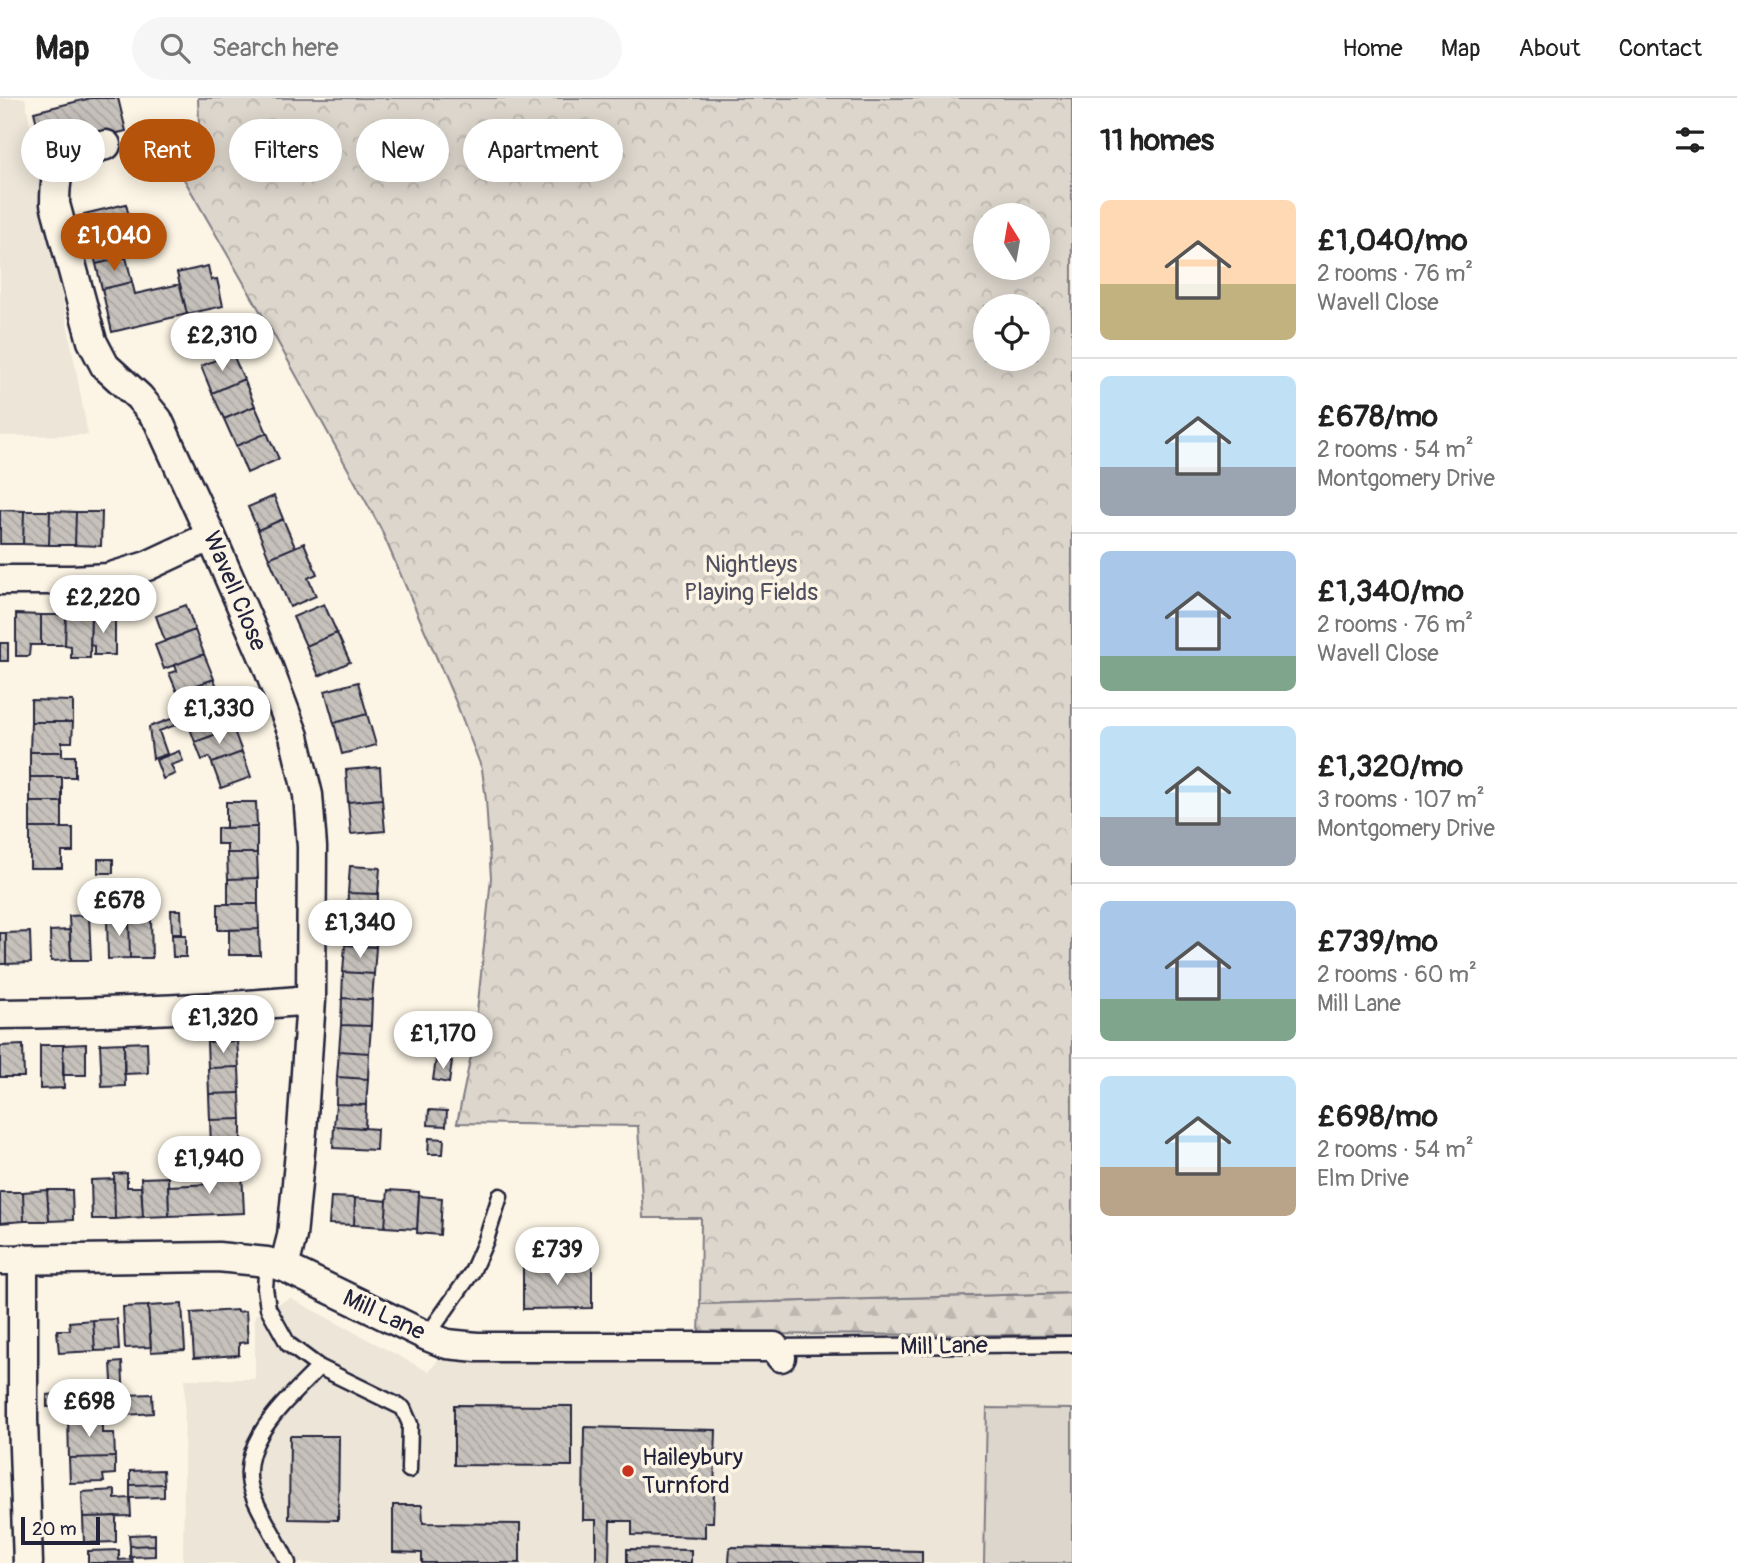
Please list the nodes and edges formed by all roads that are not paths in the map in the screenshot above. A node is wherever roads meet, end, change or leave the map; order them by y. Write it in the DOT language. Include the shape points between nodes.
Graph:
graph roads {
  1 [pos="106,145"];
  2 [pos="211,536"];
  3 [pos="0,580"];
  4 [pos="312,1000"];
  5 [pos="0,1014"];
  6 [pos="500,1196"];
  7 [pos="11,1259"];
  8 [pos="275,1264"];
  9 [pos="426,1336"];
  10 [pos="1072,1344"];
  11 [pos="777,1352"];
  12 [pos="318,1367"];
  13 [pos="409,1470"];
  14 [pos="28,1563"];
  15 [pos="288,1563"];
  1 -- 2 [label="street, Wavell Close" via="77,153 61,164 55,182 58,217 92,341 105,366 158,420"];
  2 -- 3 [label="street" via="147,566 108,578"];
  2 -- 4 [label="street, Wavell Close" via="294,736 308,795"];
  4 -- 5 [label="street" via="149,1011"];
  4 -- 8 [label="street, Wavell Close" via="292,1237"];
  6 -- 9 [label="lane" via="472,1272"];
  7 -- 8 [label="street, Mill Lane" via="218,1257"];
  7 -- 14 [label="street"];
  8 -- 9 [label="street, Mill Lane"];
  8 -- 12 [label="lane" via="265,1288 268,1308 288,1344"];
  9 -- 11 [label="street, Mill Lane" via="477,1348"];
  10 -- 11 [label="lane, Mill Lane"];
  12 -- 13 [label="lane" via="403,1408 410,1424"];
  12 -- 15 [label="lane" via="261,1431 249,1462 252,1494"];
}
